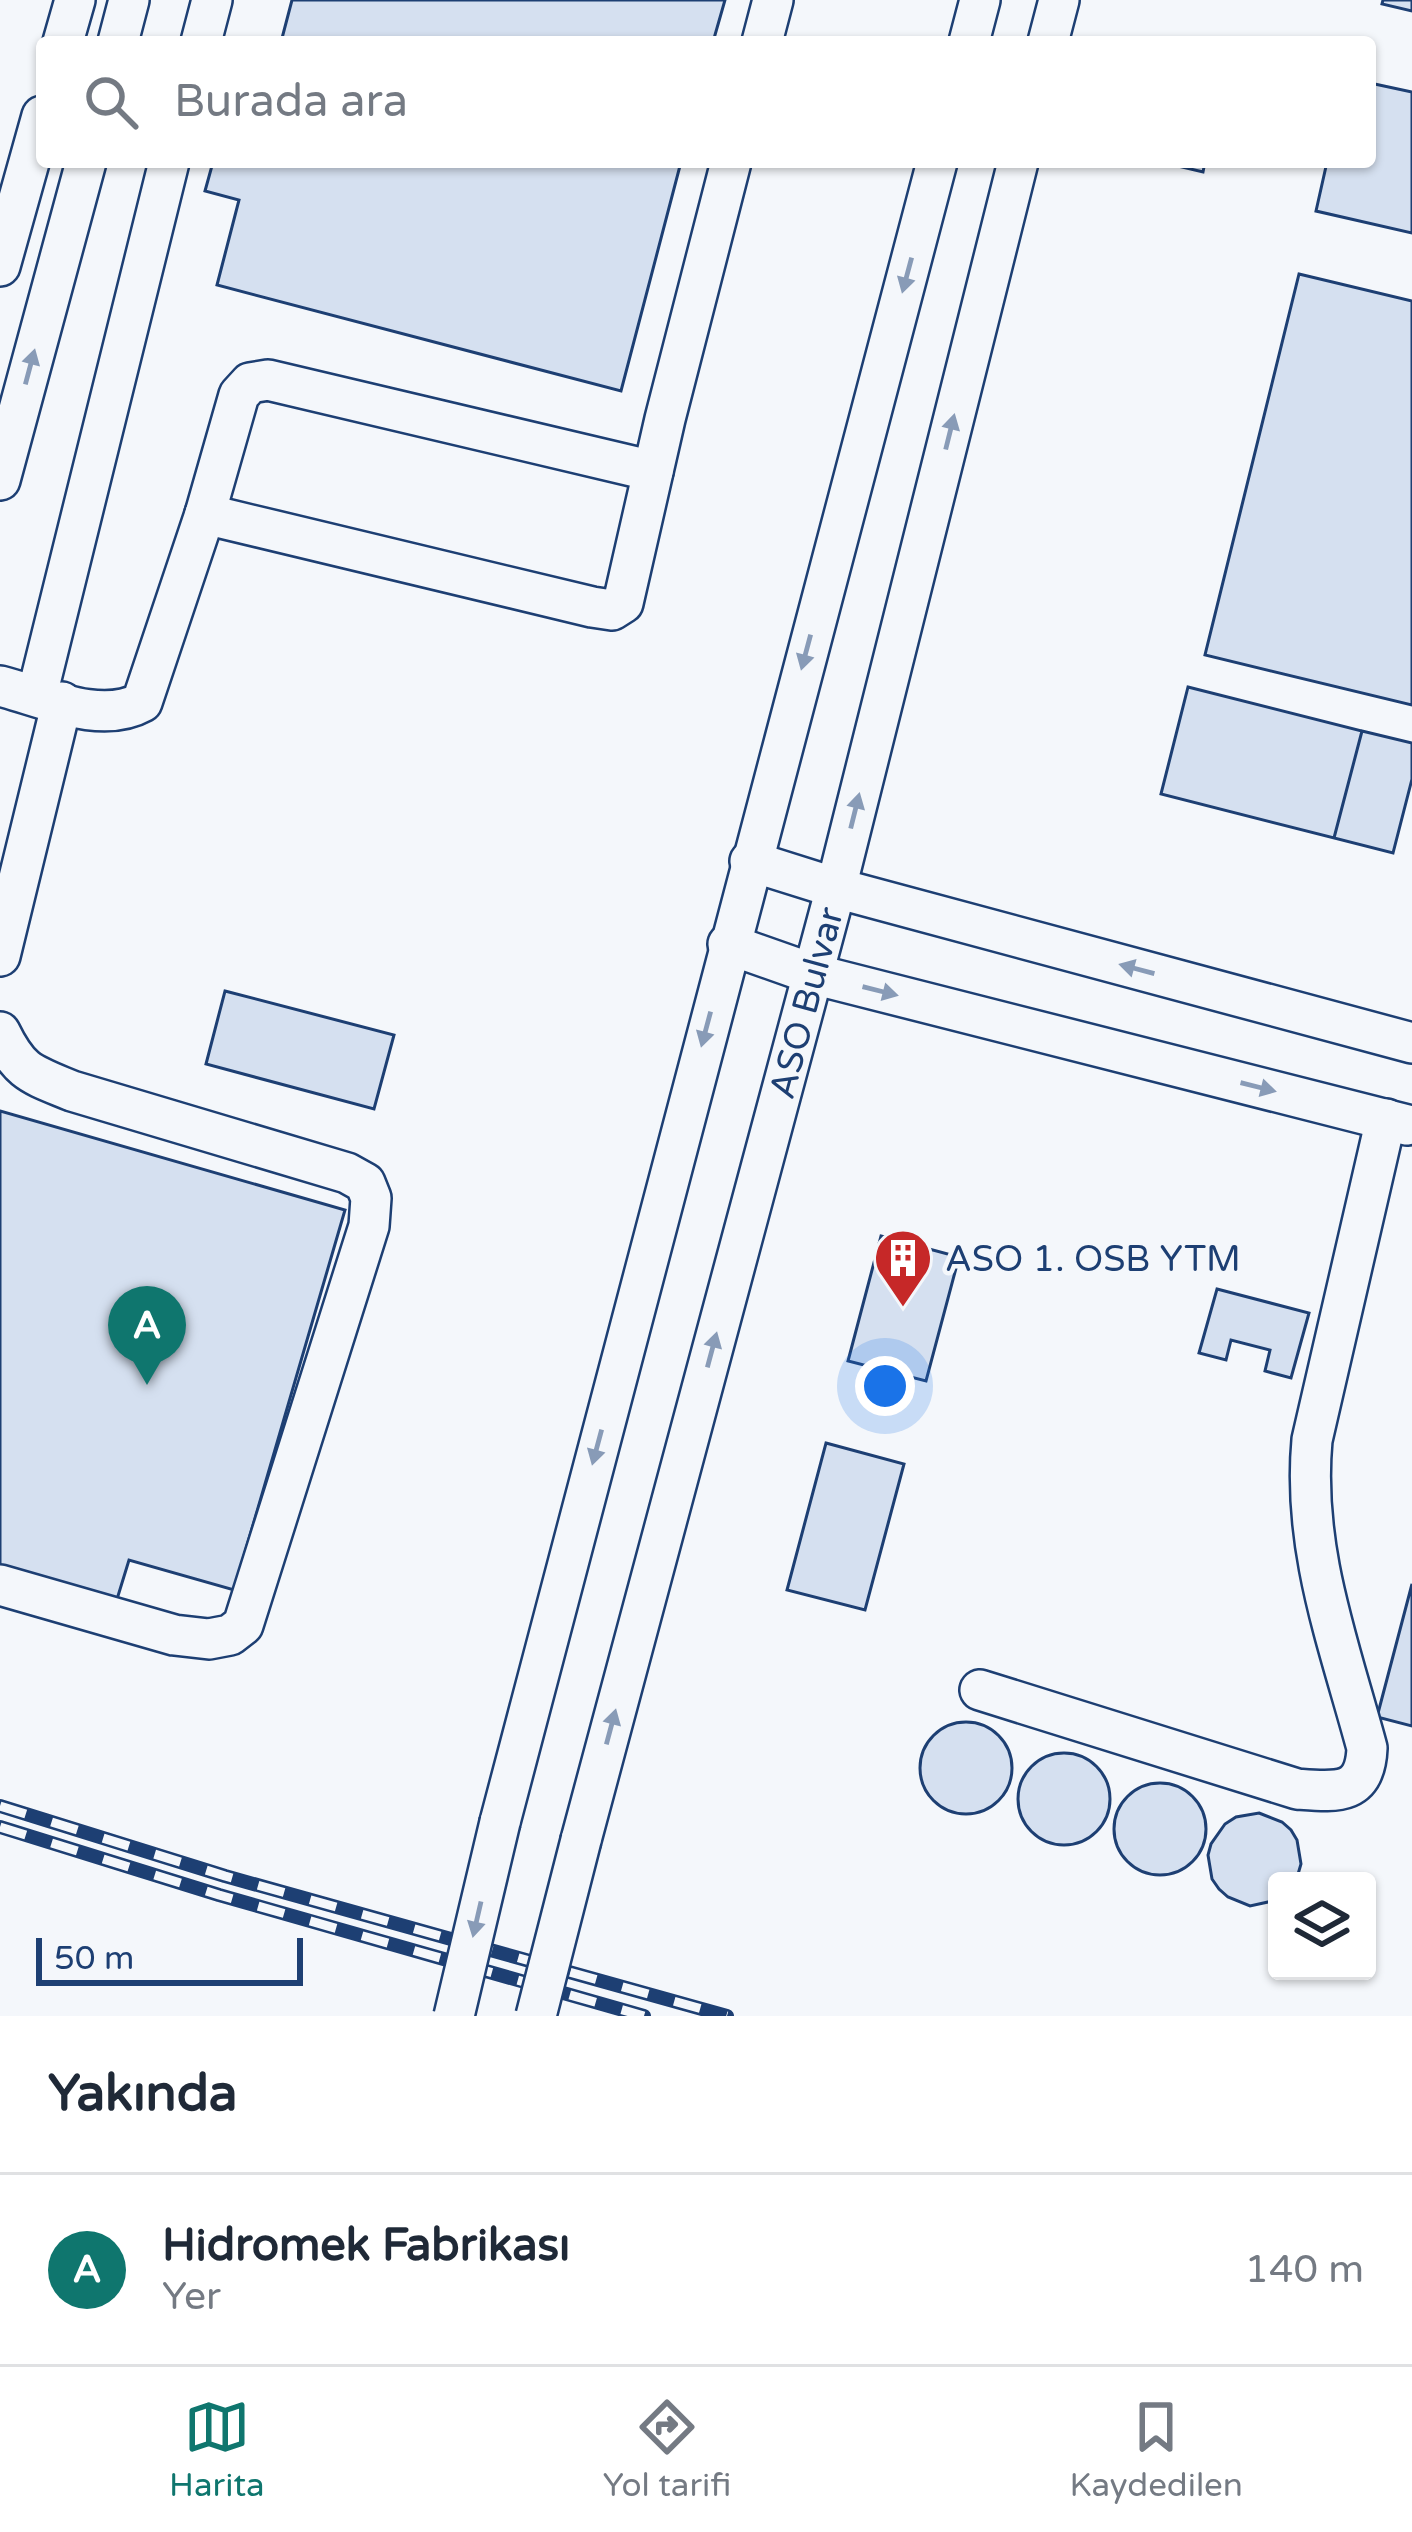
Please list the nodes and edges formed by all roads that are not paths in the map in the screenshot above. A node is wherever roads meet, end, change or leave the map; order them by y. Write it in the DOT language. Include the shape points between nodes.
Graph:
graph roads {
  1 [pos="75,0"];
  2 [pos="129,0"];
  3 [pos="212,0"];
  4 [pos="772,0"];
  5 [pos="980,0"];
  6 [pos="1059,0"];
  7 [pos="65,36"];
  8 [pos="120,36"];
  9 [pos="203,36"];
  10 [pos="763,36"];
  11 [pos="971,36"];
  12 [pos="1050,36"];
  13 [pos="36,137"];
  14 [pos="84,168"];
  15 [pos="168,168"];
  16 [pos="729,168"];
  17 [pos="935,168"];
  18 [pos="1016,168"];
  19 [pos="0,266"];
  20 [pos="653,471"];
  21 [pos="0,480"];
  22 [pos="205,514"];
  23 [pos="33,694"];
  24 [pos="11,862"];
  25 [pos="750,862"];
  26 [pos="836,888"];
  27 [pos="728,944"];
  28 [pos="0,956"];
  29 [pos="813,974"];
  30 [pos="0,1032"];
  31 [pos="1412,1043"];
  32 [pos="1399,1123"];
  33 [pos="0,1585"];
  34 [pos="980,1690"];
  35 [pos="454,2016"];
  36 [pos="536,2016"];
  1 -- 7 [label="street"];
  2 -- 8 [label="street"];
  3 -- 9 [label="street"];
  4 -- 10 [label="street"];
  5 -- 11 [label="street"];
  6 -- 12 [label="street"];
  13 -- 19 [label="street"];
  21 -- 14 [label="street, one-way"];
  15 -- 23 [label="street"];
  16 -- 20 [label="street"];
  17 -- 25 [label="street, one-way"];
  26 -- 18 [label="street, ASO Bulvar, one-way"];
  20 -- 22 [label="street" via="268,380 238,395"];
  20 -- 22 [label="street" via="623,604 612,610"];
  22 -- 23 [label="street" via="142,702 124,712 97,711"];
  23 -- 24 [label="street"];
  24 -- 28 [label="street"];
  25 -- 26 [label="street"];
  25 -- 27 [label="street"];
  26 -- 29 [label="street, ASO Bulvar"];
  31 -- 26 [label="street, one-way"];
  27 -- 29 [label="street"];
  27 -- 35 [label="street, one-way, bridge"];
  29 -- 32 [label="street, one-way"];
  36 -- 29 [label="street, ASO Bulvar, one-way, bridge"];
  30 -- 33 [label="street" via="16,1064 38,1077 346,1173 365,1183 371,1198 369,1226 243,1624 209,1640 174,1635"];
  32 -- 34 [label="street" via="1312,1440 1308,1491 1366,1771 1346,1788 1297,1789"];
}
